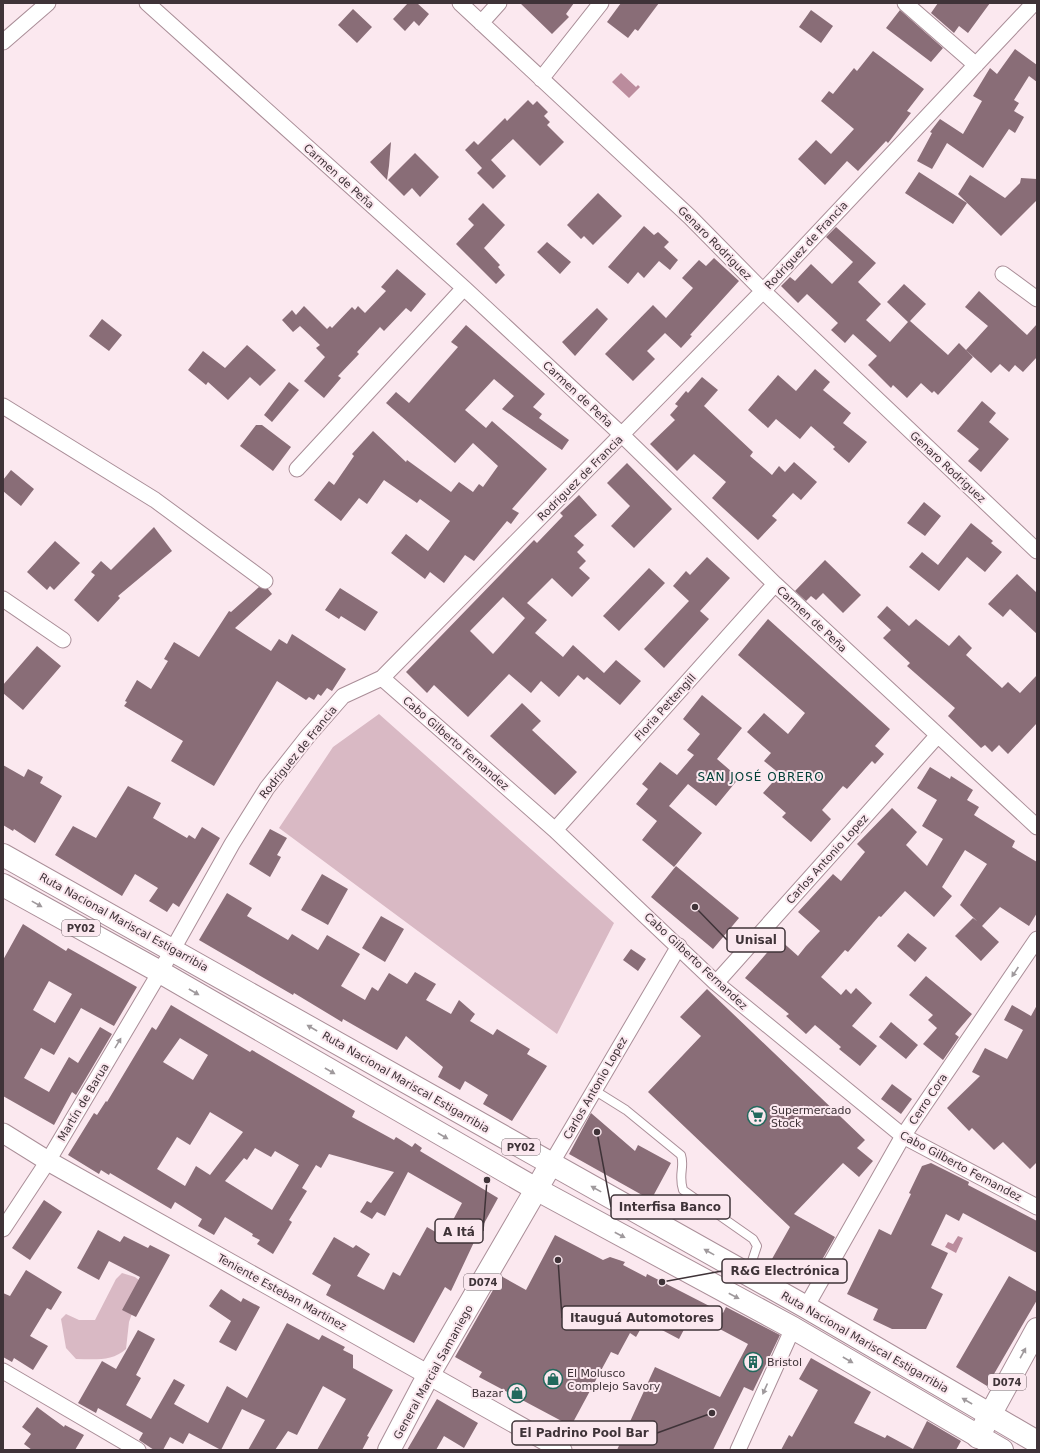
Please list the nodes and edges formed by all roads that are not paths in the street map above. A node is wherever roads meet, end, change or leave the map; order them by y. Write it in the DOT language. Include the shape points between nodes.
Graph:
graph roads {
  1 [pos="48,3"];
  2 [pos="146,3"];
  3 [pos="460,3"];
  4 [pos="499,3"];
  5 [pos="601,3"];
  6 [pos="905,3"];
  7 [pos="1034,3"];
  8 [pos="481,22"];
  9 [pos="3,42"];
  10 [pos="976,65"];
  11 [pos="541,79"];
  12 [pos="1002,274"];
  13 [pos="464,288"];
  14 [pos="763,291"];
  15 [pos="1037,299"];
  16 [pos="3,406"];
  17 [pos="622,435"];
  18 [pos="297,469"];
  19 [pos="1037,551"];
  20 [pos="265,581"];
  21 [pos="775,584"];
  22 [pos="3,599"];
  23 [pos="63,640"];
  24 [pos="382,678"];
  25 [pos="938,735"];
  26 [pos="1037,827"];
  27 [pos="554,830"];
  28 [pos="3,854"];
  29 [pos="3,885"];
  30 [pos="1037,939"];
  31 [pos="679,946"];
  32 [pos="172,949"];
  33 [pos="160,972"];
  34 [pos="716,983"];
  35 [pos="594,1090"];
  36 [pos="3,1133"];
  37 [pos="903,1136"];
  38 [pos="48,1161"];
  39 [pos="551,1164"];
  40 [pos="536,1189"];
  41 [pos="1037,1207"];
  42 [pos="3,1229"];
  43 [pos="748,1274"];
  44 [pos="806,1307"];
  45 [pos="793,1328"];
  46 [pos="1037,1329"];
  47 [pos="3,1371"];
  48 [pos="429,1374"];
  49 [pos="989,1414"];
  50 [pos="1037,1442"];
  51 [pos="975,1443"];
  52 [pos="138,1450"];
  53 [pos="389,1450"];
  54 [pos="562,1450"];
  55 [pos="738,1450"];
  56 [pos="1002,1450"];
  1 -- 9 [label="street"];
  2 -- 13 [label="street, Carmen de Peña"];
  3 -- 8 [label="street, Genaro Rodriguez"];
  4 -- 8 [label="street"];
  5 -- 11 [label="street"];
  6 -- 10 [label="street"];
  7 -- 10 [label="street, Rodriguez de Francia"];
  8 -- 11 [label="street, Genaro Rodriguez"];
  10 -- 14 [label="street, Rodriguez de Francia"];
  11 -- 14 [label="street, Genaro Rodriguez" via="690,217"];
  12 -- 15 [label="street"];
  13 -- 17 [label="street, Carmen de Peña"];
  13 -- 18 [label="street"];
  14 -- 17 [label="street, Rodriguez de Francia"];
  14 -- 19 [label="street, Genaro Rodriguez"];
  16 -- 20 [label="street" via="156,500"];
  17 -- 21 [label="street, Carmen de Peña"];
  17 -- 24 [label="street, Rodriguez de Francia"];
  21 -- 25 [label="street, Carmen de Peña"];
  21 -- 27 [label="street, Floria Pettengill"];
  22 -- 23 [label="street"];
  24 -- 27 [label="street, Cabo Gilberto Fernandez"];
  24 -- 32 [label="street, Rodriguez de Francia" via="343,696 267,788"];
  25 -- 26 [label="street, Carmen de Peña"];
  25 -- 34 [label="street, Carlos Antonio Lopez"];
  27 -- 31 [label="street, Cabo Gilberto Fernandez"];
  28 -- 32 [label="main road, Ruta Nacional Mariscal Estigarribia / PY02"];
  29 -- 33 [label="main road, PY02, one-way"];
  30 -- 37 [label="street, Cerro Cora, one-way"];
  31 -- 34 [label="street, Cabo Gilberto Fernandez"];
  31 -- 35 [label="street, Carlos Antonio Lopez"];
  32 -- 33 [label="street, Rodriguez de Francia"];
  39 -- 32 [label="main road, Ruta Nacional Mariscal Estigarribia / PY02, one-way"];
  38 -- 33 [label="street, Martín de Barua, one-way"];
  33 -- 40 [label="main road, PY02, one-way"];
  34 -- 37 [label="street, Cabo Gilberto Fernandez"];
  35 -- 39 [label="street, Carlos Antonio Lopez"];
  35 -- 43 [label="lane" via="626,1110 681,1155 683,1161 680,1179 683,1190 753,1239 757,1246"];
  36 -- 38 [label="street, Teniente Esteban Martinez"];
  37 -- 41 [label="street, Cabo Gilberto Fernandez"];
  37 -- 44 [label="street, Cerro Cora"];
  38 -- 42 [label="street, Martín de Barua"];
  38 -- 48 [label="street, Teniente Esteban Martinez"];
  39 -- 40 [label="main road, Carlos Antonio Lopez"];
  43 -- 39 [label="main road, Ruta Nacional Mariscal Estigarribia / PY02, one-way"];
  40 -- 45 [label="main road, PY02, one-way"];
  40 -- 48 [label="main road, General Marcial Samaniego / D074"];
  43 -- 44 [label="main road, Ruta Nacional Mariscal Estigarribia / PY02"];
  49 -- 44 [label="main road, Ruta Nacional Mariscal Estigarribia / PY02, one-way"];
  45 -- 51 [label="main road, PY02, one-way"];
  45 -- 55 [label="street, one-way"];
  49 -- 46 [label="main road, D074, one-way"];
  47 -- 52 [label="street"];
  48 -- 53 [label="main road, General Marcial Samaniego / D074"];
  48 -- 54 [label="street, Teniente Esteban Martinez"];
  49 -- 50 [label="main road, Ruta Nacional Mariscal Estigarribia / PY02"];
  49 -- 51 [label="main road, D074"];
  51 -- 56 [label="main road, PY02"];
}
